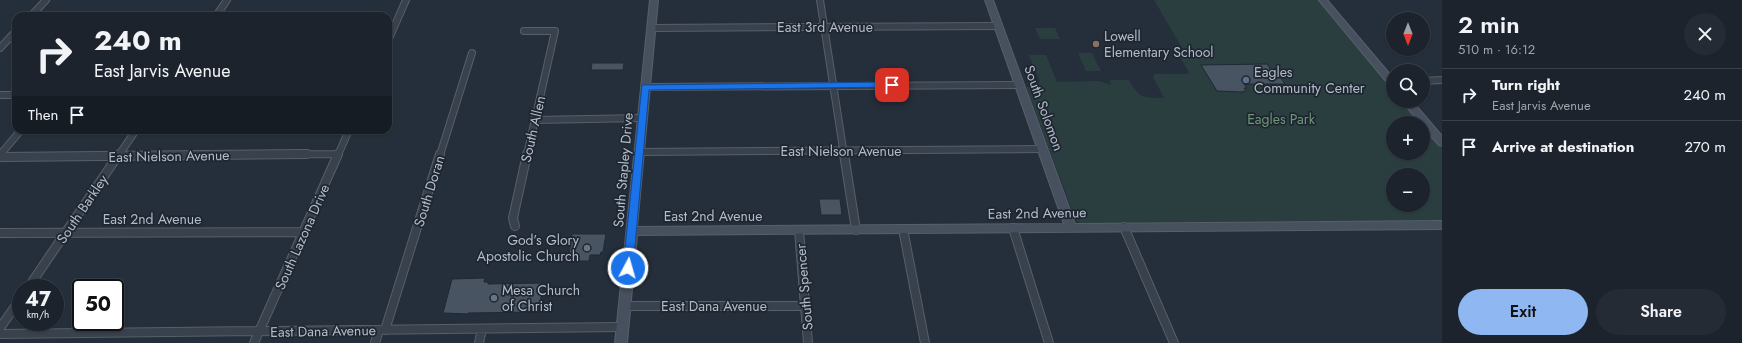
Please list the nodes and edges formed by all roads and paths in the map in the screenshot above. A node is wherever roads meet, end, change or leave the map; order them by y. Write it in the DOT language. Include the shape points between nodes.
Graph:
graph roads {
  1 [pos="46,0"];
  2 [pos="227,0"];
  3 [pos="406,0"];
  4 [pos="654,0"];
  5 [pos="820,0"];
  6 [pos="988,0"];
  7 [pos="1323,0"];
  8 [pos="34,12"];
  9 [pos="219,12"];
  10 [pos="998,26"];
  11 [pos="824,27"];
  12 [pos="651,28"];
  13 [pos="392,30"];
  14 [pos="524,31"];
  15 [pos="12,35"];
  16 [pos="6,41"];
  17 [pos="12,41"];
  18 [pos="0,48"];
  19 [pos="472,53"];
  20 [pos="1386,75"];
  21 [pos="1442,80"];
  22 [pos="1430,81"];
  23 [pos="1020,85"];
  24 [pos="833,86"];
  25 [pos="645,87"];
  26 [pos="0,95"];
  27 [pos="12,95"];
  28 [pos="1413,108"];
  29 [pos="642,118"];
  30 [pos="535,120"];
  31 [pos="18,134"];
  32 [pos="133,134"];
  33 [pos="347,134"];
  34 [pos="1442,143"];
  35 [pos="1044,150"];
  36 [pos="845,151"];
  37 [pos="639,152"];
  38 [pos="338,154"];
  39 [pos="0,156"];
  40 [pos="118,156"];
  41 [pos="1442,225"];
  42 [pos="515,226"];
  43 [pos="1124,226"];
  44 [pos="1071,227"];
  45 [pos="1013,228"];
  46 [pos="903,229"];
  47 [pos="799,230"];
  48 [pos="856,230"];
  49 [pos="632,231"];
  50 [pos="304,232"];
  51 [pos="0,233"];
  52 [pos="66,233"];
  53 [pos="34,279"];
  54 [pos="624,306"];
  55 [pos="805,306"];
  56 [pos="12,311"];
  57 [pos="1,326"];
  58 [pos="622,327"];
  59 [pos="482,329"];
  60 [pos="382,330"];
  61 [pos="260,331"];
  62 [pos="0,334"];
  63 [pos="254,343"];
  64 [pos="375,343"];
  65 [pos="479,343"];
  66 [pos="621,343"];
  67 [pos="808,343"];
  68 [pos="925,343"];
  69 [pos="1049,343"];
  70 [pos="1174,343"];
  1 -- 8 [label="street"];
  2 -- 9 [label="street"];
  3 -- 13 [label="street"];
  4 -- 12 [label="street, South Stapley Drive"];
  5 -- 11 [label="street"];
  6 -- 10 [label="street, South Solomon"];
  7 -- 20 [label="street"];
  10 -- 11 [label="street, East 3rd Avenue"];
  10 -- 23 [label="street, South Solomon"];
  11 -- 12 [label="street, East 3rd Avenue"];
  11 -- 24 [label="street"];
  12 -- 25 [label="street, South Stapley Drive"];
  14 -- 30 [label="street, South Allen" via="555,31"];
  15 -- 16 [label="street"];
  16 -- 17 [label="street"];
  16 -- 18 [label="street"];
  19 -- 60 [label="street, South Doran"];
  21 -- 22 [label="street"];
  23 -- 24 [label="street"];
  23 -- 35 [label="street, South Solomon"];
  24 -- 25 [label="street"];
  24 -- 36 [label="street"];
  25 -- 29 [label="street, South Stapley Drive"];
  26 -- 27 [label="street"];
  28 -- 34 [label="street"];
  29 -- 30 [label="street"];
  29 -- 37 [label="street, South Stapley Drive"];
  30 -- 42 [label="street, South Allen" via="513,218"];
  31 -- 39 [label="street"];
  32 -- 40 [label="street, South Barkley"];
  33 -- 38 [label="street, South Lazona Drive"];
  35 -- 36 [label="street, East Nielson Avenue"];
  35 -- 44 [label="street, South Solomon"];
  36 -- 37 [label="street, East Nielson Avenue"];
  36 -- 48 [label="street"];
  37 -- 49 [label="street, South Stapley Drive"];
  38 -- 40 [label="street, East Nielson Avenue"];
  38 -- 50 [label="street, South Lazona Drive"];
  39 -- 40 [label="street, East Nielson Avenue"];
  40 -- 52 [label="street, South Barkley"];
  41 -- 43 [label="street, East 2nd Avenue"];
  43 -- 44 [label="street, East 2nd Avenue"];
  43 -- 70 [label="street"];
  44 -- 45 [label="street, East 2nd Avenue"];
  45 -- 46 [label="street, East 2nd Avenue"];
  45 -- 69 [label="street"];
  46 -- 48 [label="street, East 2nd Avenue"];
  46 -- 68 [label="street"];
  47 -- 48 [label="street, East 2nd Avenue"];
  47 -- 49 [label="street, East 2nd Avenue"];
  47 -- 55 [label="street, South Spencer"];
  49 -- 54 [label="street, South Stapley Drive"];
  50 -- 52 [label="street, East 2nd Avenue"];
  50 -- 61 [label="street, South Lazona Drive"];
  51 -- 52 [label="street, East 2nd Avenue"];
  52 -- 53 [label="street, South Barkley"];
  54 -- 55 [label="street, East Dana Avenue"];
  54 -- 58 [label="street, South Stapley Drive"];
  55 -- 67 [label="street, South Spencer"];
  56 -- 57 [label="street"];
  58 -- 59 [label="street, East Dana Avenue"];
  58 -- 66 [label="street, South Stapley Drive"];
  59 -- 60 [label="street, East Dana Avenue"];
  59 -- 65 [label="street"];
  60 -- 61 [label="street, East Dana Avenue"];
  60 -- 64 [label="street, South Doran"];
  61 -- 62 [label="street, East Dana Avenue"];
  61 -- 63 [label="street, South Lazona Drive"];
}
